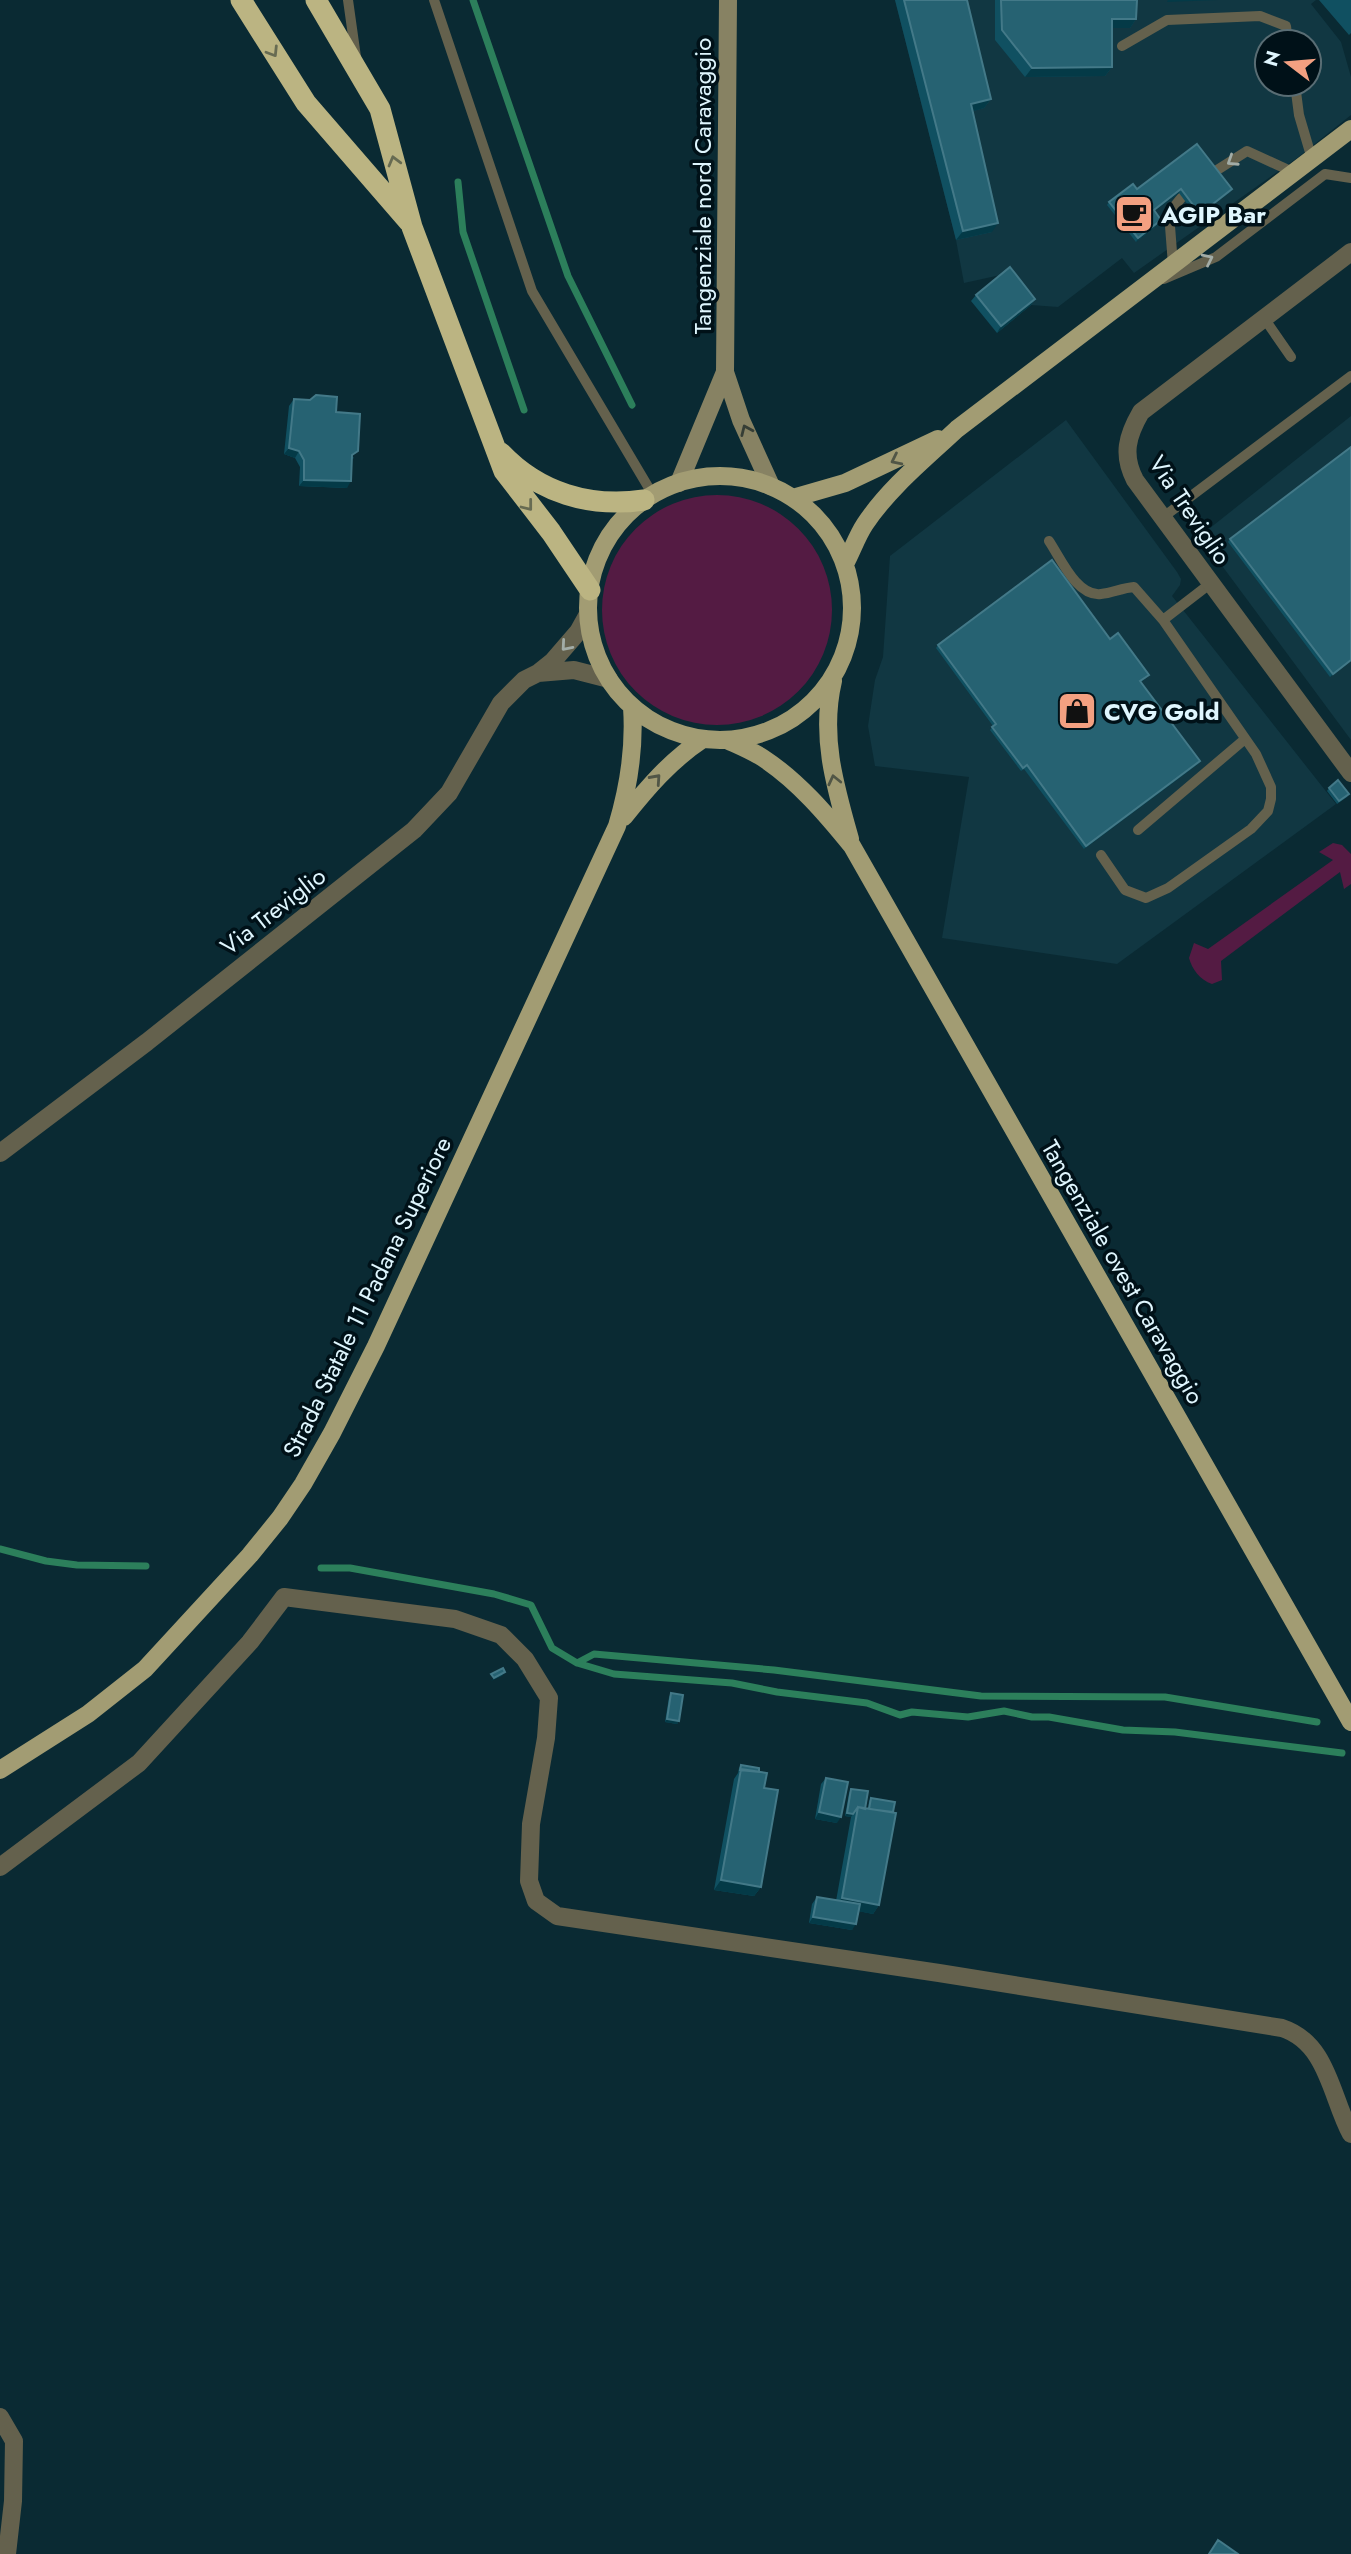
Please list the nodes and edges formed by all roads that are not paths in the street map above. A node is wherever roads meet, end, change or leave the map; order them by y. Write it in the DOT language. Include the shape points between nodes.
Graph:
graph roads {
  1 [pos="241,0"];
  2 [pos="316,0"];
  3 [pos="348,0"];
  4 [pos="434,0"];
  5 [pos="728,0"];
  6 [pos="1286,28"];
  7 [pos="1122,46"];
  8 [pos="358,70"];
  9 [pos="1297,98"];
  10 [pos="1351,130"];
  11 [pos="1312,159"];
  12 [pos="1214,172"];
  13 [pos="1295,173"];
  14 [pos="1351,178"];
  15 [pos="1182,197"];
  16 [pos="412,227"];
  17 [pos="1351,252"];
  18 [pos="1173,265"];
  19 [pos="1146,287"];
  20 [pos="1264,318"];
  21 [pos="1291,357"];
  22 [pos="725,373"];
  23 [pos="1351,376"];
  24 [pos="957,429"];
  25 [pos="494,447"];
  26 [pos="680,483"];
  27 [pos="771,486"];
  28 [pos="649,498"];
  29 [pos="793,498"];
  30 [pos="1162,518"];
  31 [pos="1049,541"];
  32 [pos="845,564"];
  33 [pos="1211,583"];
  34 [pos="590,590"];
  35 [pos="589,614"];
  36 [pos="1163,620"];
  37 [pos="538,673"];
  38 [pos="834,675"];
  39 [pos="609,679"];
  40 [pos="632,707"];
  41 [pos="1245,739"];
  42 [pos="703,740"];
  43 [pos="729,740"];
  44 [pos="1351,772"];
  45 [pos="617,826"];
  46 [pos="1138,830"];
  47 [pos="852,846"];
  48 [pos="1101,855"];
  49 [pos="0,1153"];
  50 [pos="1351,1722"];
  51 [pos="0,1770"];
  52 [pos="0,1867"];
  53 [pos="1351,2134"];
  54 [pos="0,2417"];
  55 [pos="7,2554"];
  1 -- 16 [label="highway, one-way" via="306,103"];
  2 -- 8 [label="highway"];
  3 -- 8 [label="lane"];
  4 -- 28 [label="lane" via="532,291"];
  5 -- 22 [label="main road, Tangenziale nord Caravaggio"];
  6 -- 7 [label="lane" via="1260,16 1167,20"];
  16 -- 8 [label="highway, one-way" via="380,109"];
  9 -- 11 [label="lane"];
  10 -- 11 [label="main road"];
  11 -- 13 [label="main road"];
  13 -- 12 [label="lane, one-way" via="1247,151"];
  13 -- 18 [label="main road"];
  19 -- 14 [label="lane, one-way" via="1216,257 1325,174"];
  15 -- 18 [label="lane" via="1169,213"];
  16 -- 25 [label="highway"];
  17 -- 20 [label="street, Via Treviglio"];
  18 -- 19 [label="main road"];
  19 -- 24 [label="main road"];
  20 -- 21 [label="lane"];
  20 -- 30 [label="street, Via Treviglio" via="1157,398 1132,428 1126,452 1129,467"];
  22 -- 26 [label="main road, Tangenziale nord Caravaggio"];
  27 -- 22 [label="main road, Tangenziale nord Caravaggio, one-way"];
  23 -- 30 [label="lane"];
  24 -- 29 [label="main road, one-way" via="845,483"];
  24 -- 32 [label="main road" via="879,506 863,526"];
  25 -- 28 [label="highway" via="528,477 568,496 606,503"];
  25 -- 34 [label="highway, one-way" via="514,487"];
  26 -- 27 [label="main road" via="716,476"];
  26 -- 28 [label="main road"];
  27 -- 29 [label="main road"];
  28 -- 34 [label="main road" via="608,540"];
  29 -- 32 [label="main road" via="821,523"];
  30 -- 33 [label="street, Via Treviglio"];
  31 -- 36 [label="lane" via="1080,587 1090,594 1134,587"];
  32 -- 38 [label="main road" via="851,625"];
  33 -- 36 [label="lane"];
  33 -- 44 [label="street, Via Treviglio"];
  34 -- 35 [label="main road"];
  35 -- 37 [label="street, Via Treviglio, one-way" via="566,647"];
  35 -- 39 [label="main road" via="594,648"];
  36 -- 41 [label="lane"];
  37 -- 39 [label="street" via="574,670"];
  37 -- 49 [label="street, Via Treviglio" via="506,697 449,793 414,830"];
  38 -- 43 [label="main road" via="798,715 765,733"];
  47 -- 38 [label="main road, Tangenziale ovest Caravaggio, one-way" via="828,752"];
  39 -- 40 [label="main road"];
  40 -- 42 [label="main road" via="672,732"];
  40 -- 45 [label="main road, Strada Statale 11 Padana Superiore" via="631,770"];
  41 -- 46 [label="lane"];
  41 -- 48 [label="lane" via="1271,787 1268,811 1251,828 1168,888 1146,898 1125,890"];
  42 -- 43 [label="main road"];
  45 -- 42 [label="main road, Strada Statale 11 Padana Superiore, one-way" via="658,776"];
  43 -- 47 [label="main road, Tangenziale ovest Caravaggio" via="791,780"];
  45 -- 51 [label="main road, Strada Statale 11 Padana Superiore" via="376,1346 295,1495 250,1555 145,1669 88,1714"];
  47 -- 50 [label="main road, Tangenziale ovest Caravaggio"];
  52 -- 53 [label="street" via="139,1763 250,1642 284,1597 455,1619 501,1635 525,1659 550,1698 531,1824 529,1881 536,1901 558,1916 1282,2028 1306,2040 1317,2055"];
  54 -- 55 [label="street" via="13,2441"];
}
